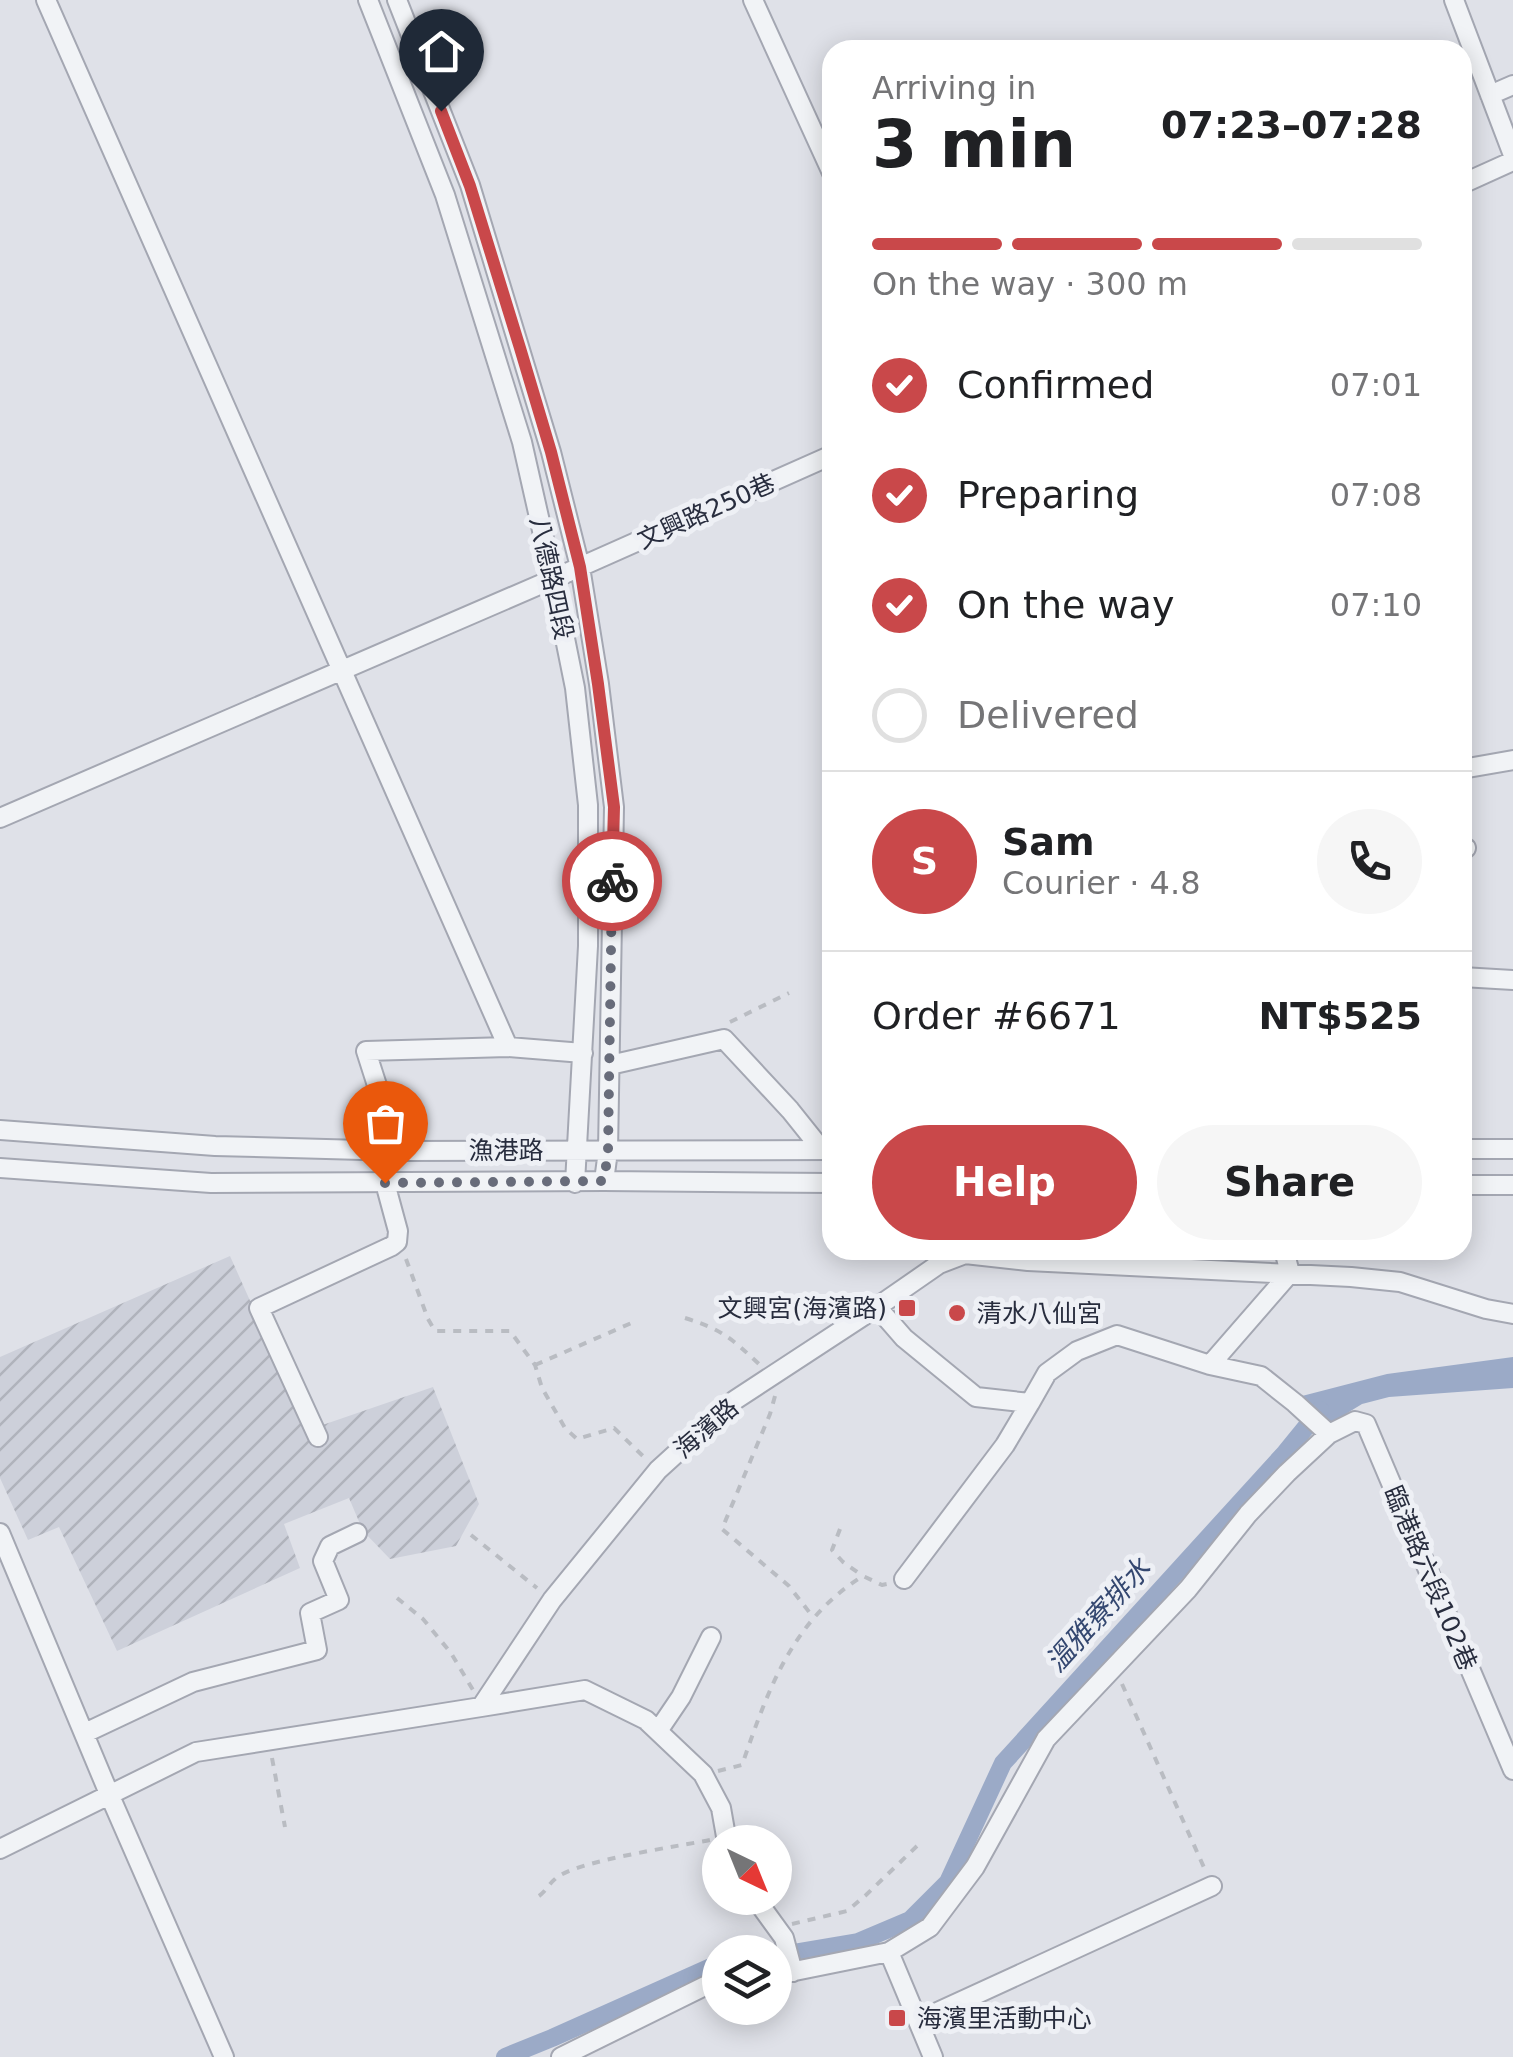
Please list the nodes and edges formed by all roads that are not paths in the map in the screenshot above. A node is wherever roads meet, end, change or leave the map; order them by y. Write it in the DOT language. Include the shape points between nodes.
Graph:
graph roads {
  1 [pos="46,0"];
  2 [pos="368,0"];
  3 [pos="397,0"];
  4 [pos="753,0"];
  5 [pos="1454,0"];
  6 [pos="1469,40"];
  7 [pos="1472,48"];
  8 [pos="1513,86"];
  9 [pos="1490,95"];
  10 [pos="822,151"];
  11 [pos="1513,158"];
  12 [pos="1472,179"];
  13 [pos="470,186"];
  14 [pos="445,195"];
  15 [pos="822,459"];
  16 [pos="580,567"];
  17 [pos="553,579"];
  18 [pos="591,638"];
  19 [pos="566,645"];
  20 [pos="340,670"];
  21 [pos="1513,760"];
  22 [pos="1472,767"];
  23 [pos="0,818"];
  24 [pos="1472,978"];
  25 [pos="1513,980"];
  26 [pos="508,1047"];
  27 [pos="583,1053"];
  28 [pos="610,1064"];
  29 [pos="0,1130"];
  30 [pos="822,1144"];
  31 [pos="1472,1149"];
  32 [pos="1513,1149"];
  33 [pos="578,1150"];
  34 [pos="822,1150"];
  35 [pos="608,1151"];
  36 [pos="398,1152"];
  37 [pos="0,1168"];
  38 [pos="604,1181"];
  39 [pos="576,1182"];
  40 [pos="385,1183"];
  41 [pos="822,1184"];
  42 [pos="1472,1184"];
  43 [pos="1513,1185"];
  44 [pos="948,1260"];
  45 [pos="1021,1260"];
  46 [pos="1286,1260"];
  47 [pos="1290,1274"];
  48 [pos="877,1307"];
  49 [pos="1513,1314"];
  50 [pos="1210,1365"];
  51 [pos="1030,1403"];
  52 [pos="1329,1434"];
  53 [pos="318,1436"];
  54 [pos="357,1533"];
  55 [pos="0,1534"];
  56 [pos="904,1579"];
  57 [pos="711,1638"];
  58 [pos="480,1706"];
  59 [pos="658,1731"];
  60 [pos="85,1732"];
  61 [pos="1513,1770"];
  62 [pos="110,1796"];
  63 [pos="723,1825"];
  64 [pos="0,1849"];
  65 [pos="1212,1886"];
  66 [pos="889,1952"];
  67 [pos="792,1969"];
  68 [pos="702,1986"];
  69 [pos="918,2021"];
  70 [pos="224,2057"];
  71 [pos="561,2057"];
  72 [pos="932,2057"];
  1 -- 20 [label="street"];
  2 -- 14 [label="street, 八德路四段"];
  3 -- 13 [label="street, 八德路四段"];
  4 -- 10 [label="street"];
  5 -- 6 [label="street"];
  7 -- 9 [label="street"];
  8 -- 9 [label="street"];
  9 -- 11 [label="street"];
  11 -- 12 [label="street"];
  13 -- 14 [label="street"];
  13 -- 16 [label="street, 八德路四段"];
  14 -- 17 [label="street, 八德路四段" via="522,442"];
  15 -- 16 [label="street, 文興路250巷"];
  16 -- 17 [label="street, 文興路250巷"];
  16 -- 18 [label="street, 八德路四段"];
  17 -- 19 [label="street, 八德路四段"];
  17 -- 20 [label="street, 文興路250巷"];
  18 -- 19 [label="street"];
  18 -- 28 [label="street, 八德路四段" via="614,807"];
  19 -- 27 [label="street, 八德路四段" via="588,806"];
  20 -- 23 [label="street, 文興路250巷"];
  20 -- 26 [label="street"];
  21 -- 22 [label="street"];
  24 -- 25 [label="street"];
  26 -- 27 [label="street"];
  26 -- 36 [label="street" via="366,1051"];
  27 -- 33 [label="street, 八德路四段"];
  28 -- 30 [label="street" via="724,1039"];
  28 -- 35 [label="street, 八德路四段"];
  29 -- 36 [label="street, 漁港路"];
  31 -- 32 [label="street"];
  33 -- 35 [label="street, 漁港路"];
  33 -- 36 [label="street, 漁港路"];
  33 -- 39 [label="street, 八德路四段"];
  34 -- 35 [label="street, 漁港路"];
  35 -- 38 [label="street, 八德路四段"];
  37 -- 40 [label="street, 漁港路" via="212,1183"];
  38 -- 39 [label="street, 漁港路"];
  38 -- 41 [label="street, 漁港路"];
  39 -- 40 [label="street, 漁港路"];
  40 -- 53 [label="street" via="398,1242 259,1308"];
  42 -- 43 [label="street"];
  44 -- 48 [label="street, 海濱路"];
  45 -- 47 [label="street, 海濱路"];
  46 -- 47 [label="street"];
  47 -- 49 [label="street, 海濱路" via="1400,1282"];
  47 -- 50 [label="street"];
  48 -- 51 [label="street" via="976,1397"];
  48 -- 58 [label="street, 海濱路" via="735,1400 658,1470 552,1600"];
  50 -- 51 [label="street" via="1117,1335 1048,1372"];
  50 -- 52 [label="street" via="1261,1376"];
  51 -- 56 [label="street"];
  52 -- 61 [label="street, 臨港路六段102巷" via="1355,1421 1366,1424"];
  52 -- 66 [label="street" via="1046,1739 976,1867 930,1926"];
  54 -- 60 [label="street" via="330,1546 322,1561 339,1600 310,1613 317,1650 193,1682"];
  55 -- 60 [label="street"];
  57 -- 59 [label="street"];
  58 -- 59 [label="street" via="585,1690"];
  58 -- 62 [label="street" via="196,1752"];
  59 -- 63 [label="street" via="703,1774"];
  60 -- 62 [label="street"];
  62 -- 64 [label="street"];
  62 -- 70 [label="street"];
  65 -- 69 [label="street"];
  66 -- 67 [label="street"];
  66 -- 69 [label="street"];
  68 -- 71 [label="street"];
  69 -- 72 [label="street"];
}
